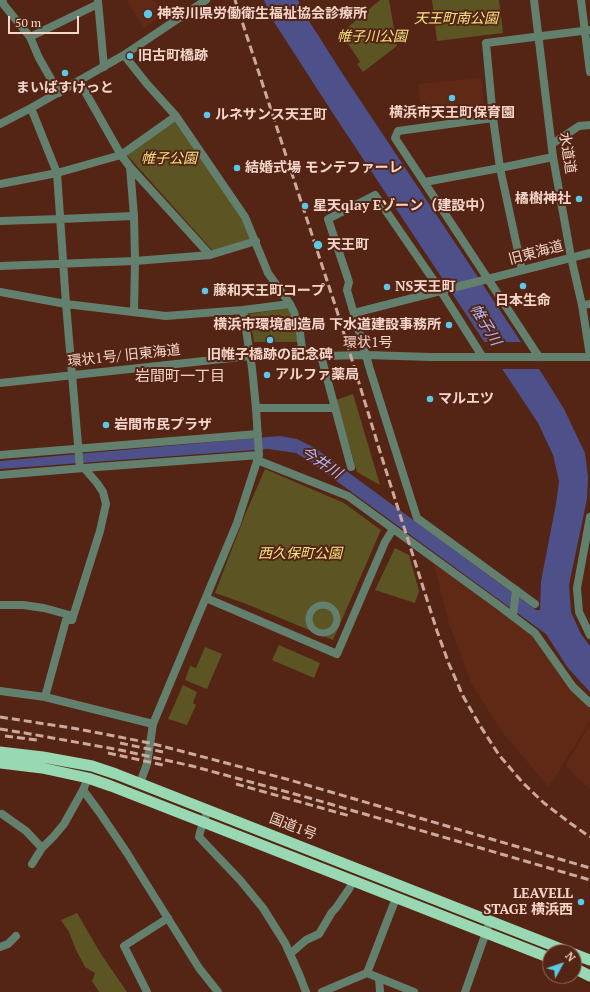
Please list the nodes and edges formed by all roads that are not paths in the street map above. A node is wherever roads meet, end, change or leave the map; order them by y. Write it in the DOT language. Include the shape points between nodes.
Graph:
graph roads {
  1 [pos="2,0"];
  2 [pos="206,0"];
  3 [pos="534,0"];
  4 [pos="581,0"];
  5 [pos="98,2"];
  6 [pos="587,30"];
  7 [pos="30,37"];
  8 [pos="538,37"];
  9 [pos="124,55"];
  10 [pos="104,66"];
  11 [pos="590,72"];
  12 [pos="79,81"];
  13 [pos="59,93"];
  14 [pos="32,108"];
  15 [pos="176,116"];
  16 [pos="493,118"];
  17 [pos="0,124"];
  18 [pos="590,125"];
  19 [pos="552,144"];
  20 [pos="121,154"];
  21 [pos="553,157"];
  22 [pos="130,167"];
  23 [pos="500,168"];
  24 [pos="57,173"];
  25 [pos="425,182"];
  26 [pos="0,184"];
  27 [pos="134,216"];
  28 [pos="60,219"];
  29 [pos="0,221"];
  30 [pos="256,241"];
  31 [pos="590,253"];
  32 [pos="210,255"];
  33 [pos="571,257"];
  34 [pos="135,261"];
  35 [pos="62,263"];
  36 [pos="0,266"];
  37 [pos="522,270"];
  38 [pos="488,279"];
  39 [pos="441,291"];
  40 [pos="0,292"];
  41 [pos="66,304"];
  42 [pos="290,304"];
  43 [pos="586,304"];
  44 [pos="243,310"];
  45 [pos="134,312"];
  46 [pos="354,313"];
  47 [pos="366,355"];
  48 [pos="250,356"];
  49 [pos="303,356"];
  50 [pos="321,356"];
  51 [pos="484,356"];
  52 [pos="536,357"];
  53 [pos="590,357"];
  54 [pos="72,375"];
  55 [pos="0,383"];
  56 [pos="256,408"];
  57 [pos="334,408"];
  58 [pos="258,434"];
  59 [pos="78,449"];
  60 [pos="0,455"];
  61 [pos="258,457"];
  62 [pos="351,467"];
  63 [pos="82,468"];
  64 [pos="0,475"];
  65 [pos="590,516"];
  66 [pos="393,529"];
  67 [pos="516,590"];
  68 [pos="206,598"];
  69 [pos="0,604"];
  70 [pos="535,604"];
  71 [pos="73,616"];
  72 [pos="513,616"];
  73 [pos="312,628"];
  74 [pos="590,635"];
  75 [pos="0,691"];
  76 [pos="45,697"];
  77 [pos="590,703"];
  78 [pos="153,724"];
  79 [pos="0,752"];
  80 [pos="0,763"];
  81 [pos="88,778"];
  82 [pos="140,783"];
  83 [pos="83,790"];
  84 [pos="208,810"];
  85 [pos="2,814"];
  86 [pos="203,822"];
  87 [pos="42,848"];
  88 [pos="32,864"];
  89 [pos="353,881"];
  90 [pos="396,898"];
  91 [pos="168,918"];
  92 [pos="490,921"];
  93 [pos="485,932"];
  94 [pos="16,936"];
  95 [pos="549,944"];
  96 [pos="0,947"];
  97 [pos="290,954"];
  98 [pos="542,955"];
  99 [pos="367,973"];
  100 [pos="379,978"];
  101 [pos="147,992"];
  102 [pos="218,992"];
  103 [pos="306,992"];
  104 [pos="322,992"];
  105 [pos="380,992"];
  106 [pos="414,992"];
  107 [pos="465,992"];
  1 -- 7 [label="street"];
  2 -- 9 [label="street"];
  3 -- 8 [label="street, 水道道"];
  4 -- 6 [label="street"];
  5 -- 7 [label="street"];
  5 -- 10 [label="street"];
  6 -- 8 [label="street"];
  6 -- 11 [label="street"];
  7 -- 13 [label="street"];
  8 -- 16 [label="street" via="486,43"];
  8 -- 19 [label="street, 水道道"];
  9 -- 10 [label="street"];
  9 -- 15 [label="street"];
  10 -- 12 [label="street"];
  12 -- 13 [label="street"];
  12 -- 20 [label="street"];
  13 -- 14 [label="street"];
  14 -- 17 [label="street"];
  14 -- 24 [label="street"];
  15 -- 20 [label="street"];
  15 -- 30 [label="street" via="245,217"];
  16 -- 23 [label="street"];
  16 -- 25 [label="street" via="398,131 395,138"];
  18 -- 19 [label="street" via="579,126"];
  19 -- 21 [label="street, 水道道"];
  20 -- 22 [label="street"];
  20 -- 24 [label="street"];
  21 -- 23 [label="street"];
  21 -- 33 [label="street, 水道道"];
  22 -- 27 [label="street"];
  22 -- 32 [label="street"];
  23 -- 25 [label="street"];
  23 -- 37 [label="street"];
  24 -- 26 [label="street"];
  24 -- 28 [label="street"];
  25 -- 38 [label="street"];
  27 -- 28 [label="street"];
  27 -- 34 [label="street"];
  28 -- 29 [label="street"];
  28 -- 35 [label="street"];
  30 -- 32 [label="street"];
  30 -- 42 [label="street" via="268,273"];
  31 -- 33 [label="street, 旧東海道"];
  32 -- 34 [label="street"];
  33 -- 37 [label="street, 旧東海道"];
  33 -- 43 [label="street, 水道道"];
  34 -- 35 [label="street"];
  34 -- 45 [label="street"];
  35 -- 36 [label="street"];
  35 -- 41 [label="street"];
  37 -- 38 [label="street, 旧東海道"];
  38 -- 39 [label="street, 旧東海道"];
  38 -- 52 [label="street"];
  39 -- 46 [label="street"];
  39 -- 46 [label="street" via="376,195 328,219 349,282 347,290"];
  39 -- 51 [label="street"];
  40 -- 41 [label="street"];
  41 -- 45 [label="street"];
  41 -- 54 [label="street"];
  42 -- 44 [label="street"];
  42 -- 49 [label="street"];
  43 -- 53 [label="street, 水道道"];
  44 -- 45 [label="street" via="166,316"];
  44 -- 48 [label="street"];
  46 -- 47 [label="street"];
  47 -- 50 [label="street, 環状1号"];
  47 -- 51 [label="street, 環状1号"];
  47 -- 67 [label="street" via="417,518"];
  48 -- 49 [label="street, 環状1号"];
  48 -- 54 [label="street, 環状1号/ 旧東海道"];
  48 -- 56 [label="street"];
  49 -- 50 [label="street, 環状1号"];
  50 -- 57 [label="street"];
  51 -- 52 [label="street, 環状1号"];
  52 -- 53 [label="street"];
  54 -- 55 [label="street, 環状1号/ 旧東海道"];
  54 -- 59 [label="street"];
  56 -- 57 [label="street"];
  56 -- 58 [label="street"];
  57 -- 62 [label="street"];
  58 -- 59 [label="street"];
  58 -- 61 [label="street"];
  59 -- 60 [label="street"];
  59 -- 63 [label="street"];
  61 -- 63 [label="street"];
  61 -- 66 [label="street" via="348,496"];
  61 -- 68 [label="street" via="237,523"];
  63 -- 64 [label="street"];
  63 -- 71 [label="street" via="98,483 106,504"];
  65 -- 74 [label="street" via="577,588 579,612"];
  66 -- 68 [label="street" via="337,654"];
  66 -- 72 [label="street"];
  67 -- 70 [label="street"];
  67 -- 72 [label="street"];
  68 -- 78 [label="street"];
  69 -- 71 [label="street" via="44,608"];
  71 -- 76 [label="street" via="72,620 66,620"];
  72 -- 77 [label="street" via="535,633 573,687"];
  73 -- 73 [label="street" via="309,624 309,614 317,605 327,604 335,610 338,620 331,630 322,633"];
  75 -- 76 [label="street"];
  76 -- 78 [label="street"];
  78 -- 82 [label="street" via="147,764"];
  79 -- 82 [label="highway, 国道1号" via="92,766"];
  80 -- 81 [label="highway, 国道1号" via="42,768"];
  81 -- 83 [label="street"];
  81 -- 86 [label="highway, 国道1号"];
  82 -- 84 [label="highway, 国道1号"];
  83 -- 87 [label="street" via="64,824"];
  83 -- 91 [label="street"];
  84 -- 86 [label="street"];
  84 -- 92 [label="highway, 国道1号"];
  85 -- 87 [label="street" via="26,831"];
  86 -- 89 [label="highway, 国道1号"];
  86 -- 97 [label="street" via="199,837 263,908"];
  87 -- 88 [label="street"];
  89 -- 90 [label="highway, 国道1号"];
  89 -- 97 [label="street" via="319,934 306,940"];
  90 -- 93 [label="highway, 国道1号"];
  90 -- 99 [label="street"];
  91 -- 101 [label="street" via="124,946"];
  91 -- 102 [label="street" via="199,968"];
  92 -- 93 [label="street"];
  92 -- 95 [label="highway, 国道1号"];
  93 -- 98 [label="highway, 国道1号"];
  93 -- 107 [label="street"];
  94 -- 96 [label="street" via="8,944"];
  97 -- 103 [label="street"];
  99 -- 100 [label="street"];
  99 -- 104 [label="street"];
  100 -- 105 [label="street"];
  100 -- 106 [label="street"];
}
